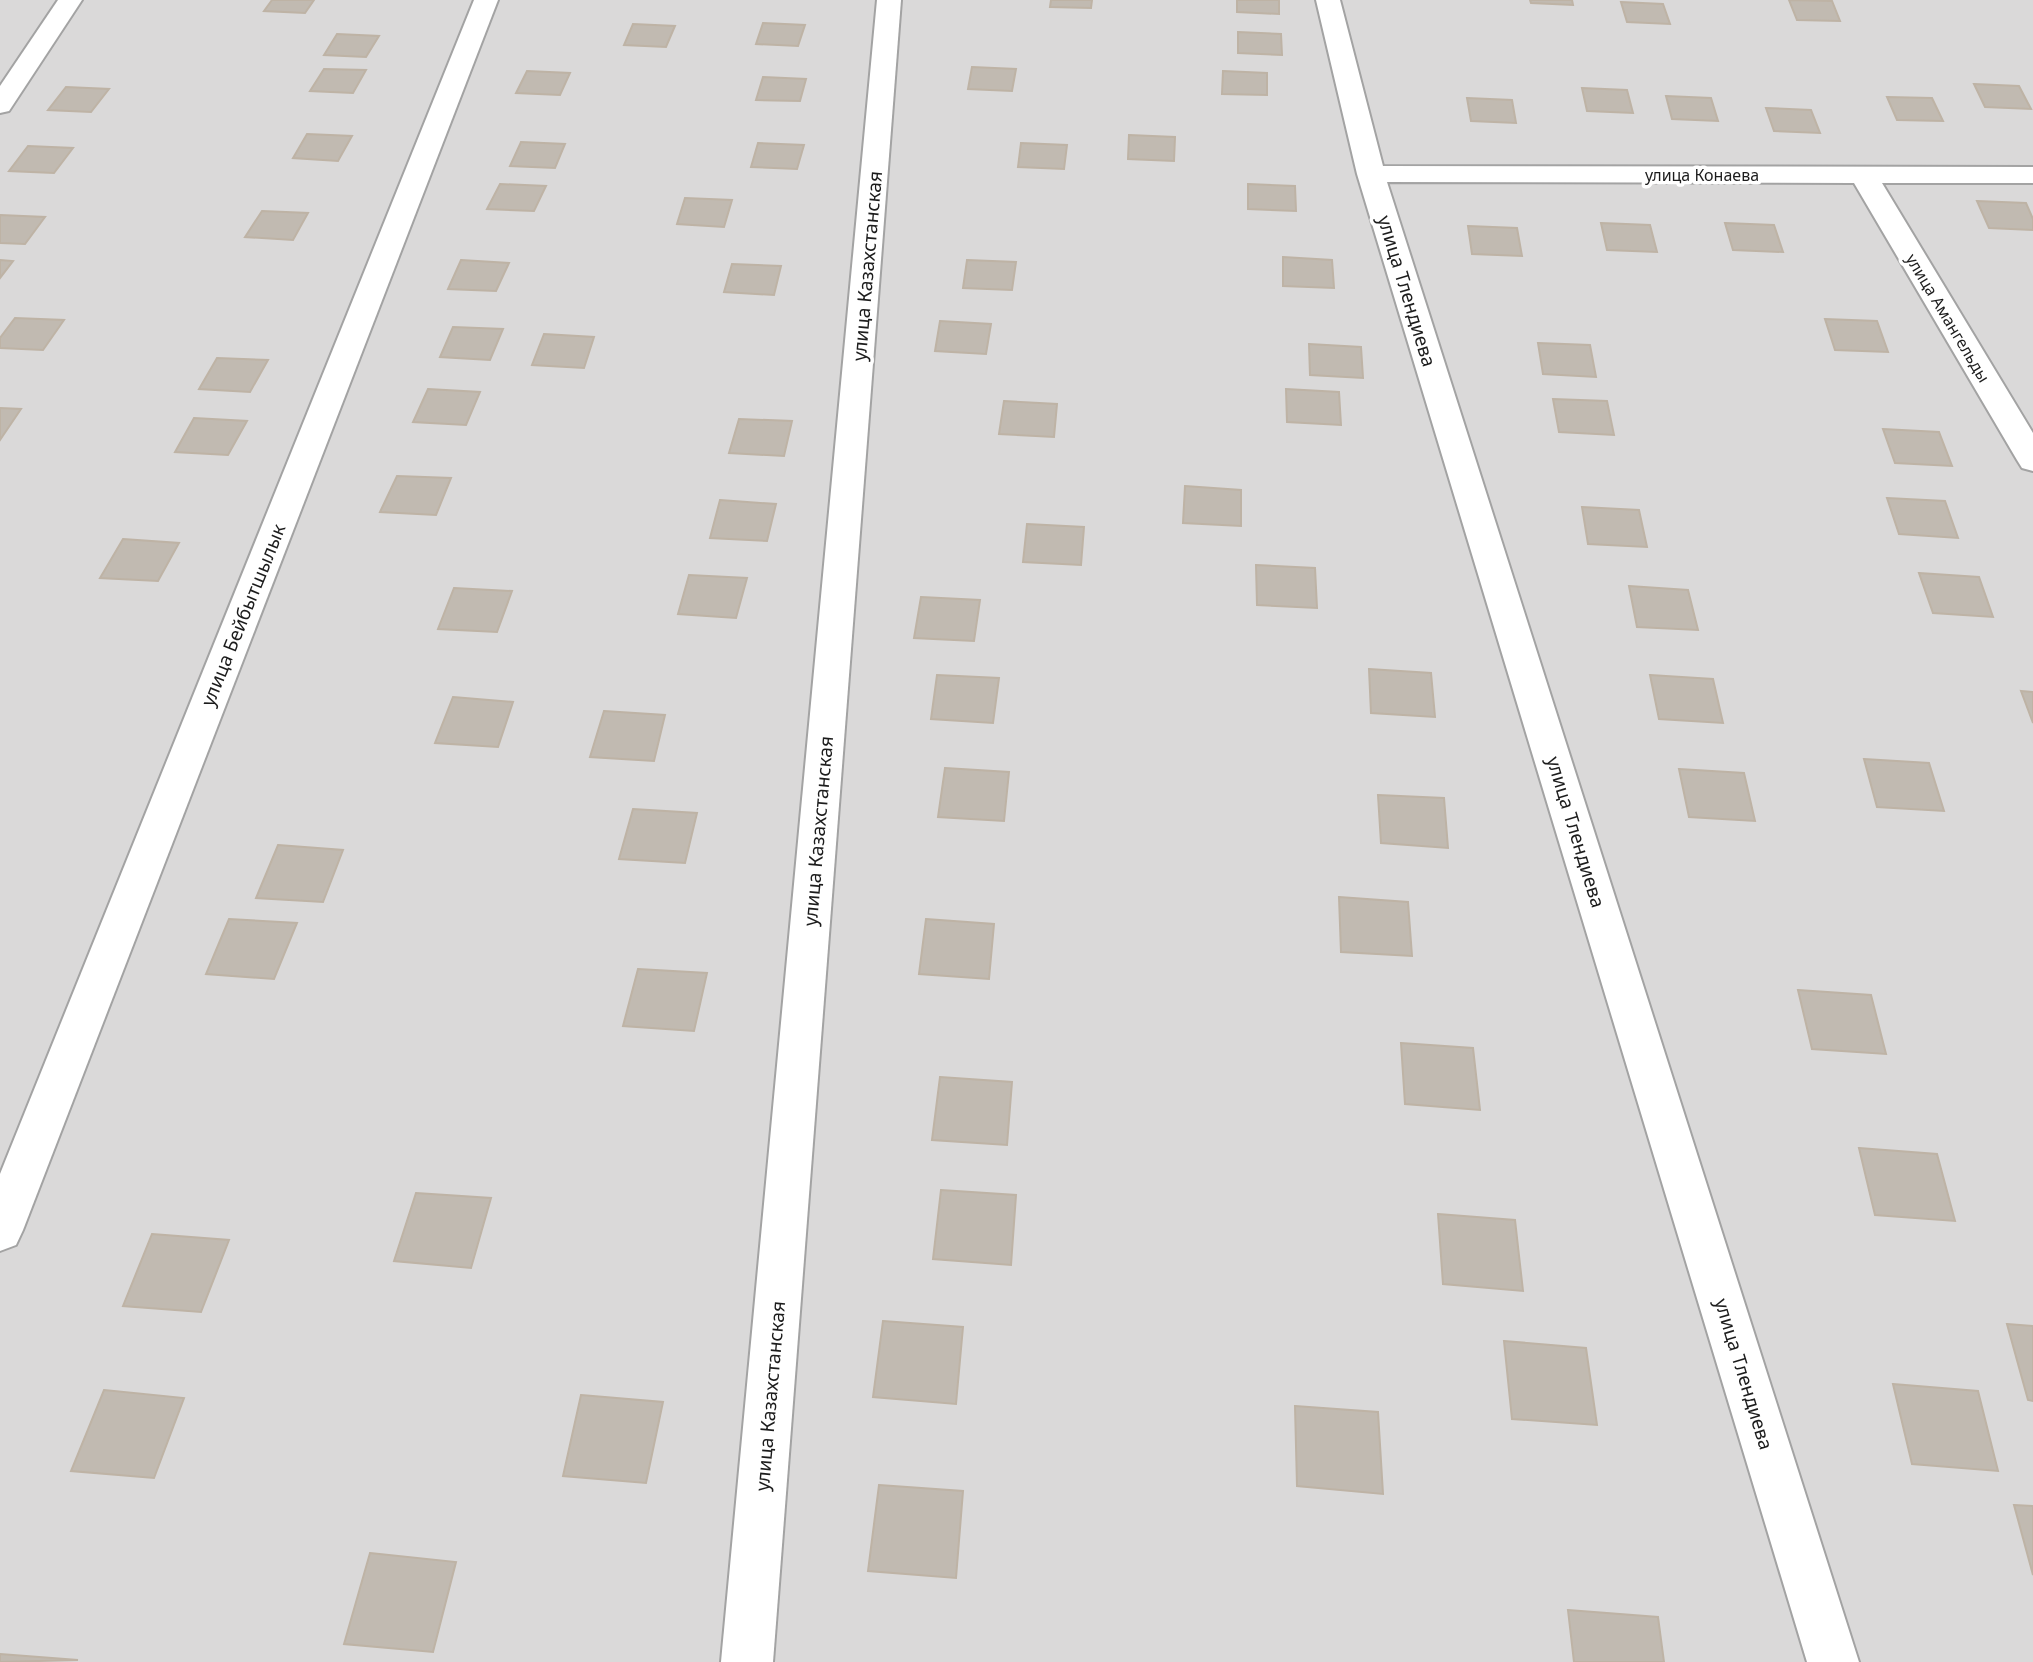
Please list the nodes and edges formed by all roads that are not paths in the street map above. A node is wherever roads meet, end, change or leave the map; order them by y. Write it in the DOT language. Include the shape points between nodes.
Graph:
graph roads {
  1 [pos="70,0"];
  2 [pos="486,0"];
  3 [pos="889,0"];
  4 [pos="1328,0"];
  5 [pos="0,105"];
  6 [pos="1371,174"];
  7 [pos="2033,174"];
  8 [pos="1864,176"];
  9 [pos="2033,460"];
  10 [pos="0,1230"];
  11 [pos="747,1662"];
  12 [pos="1833,1662"];
  1 -- 5 [label="street"];
  2 -- 10 [label="street, улица Бейбытшылык"];
  3 -- 11 [label="street, улица Казахстанская"];
  4 -- 6 [label="street, улица Тлендиева"];
  6 -- 8 [label="street, улица Конаева"];
  6 -- 12 [label="street, улица Тлендиева"];
  7 -- 8 [label="street, улица Конаева"];
  8 -- 9 [label="street, улица Амангельды"];
}
